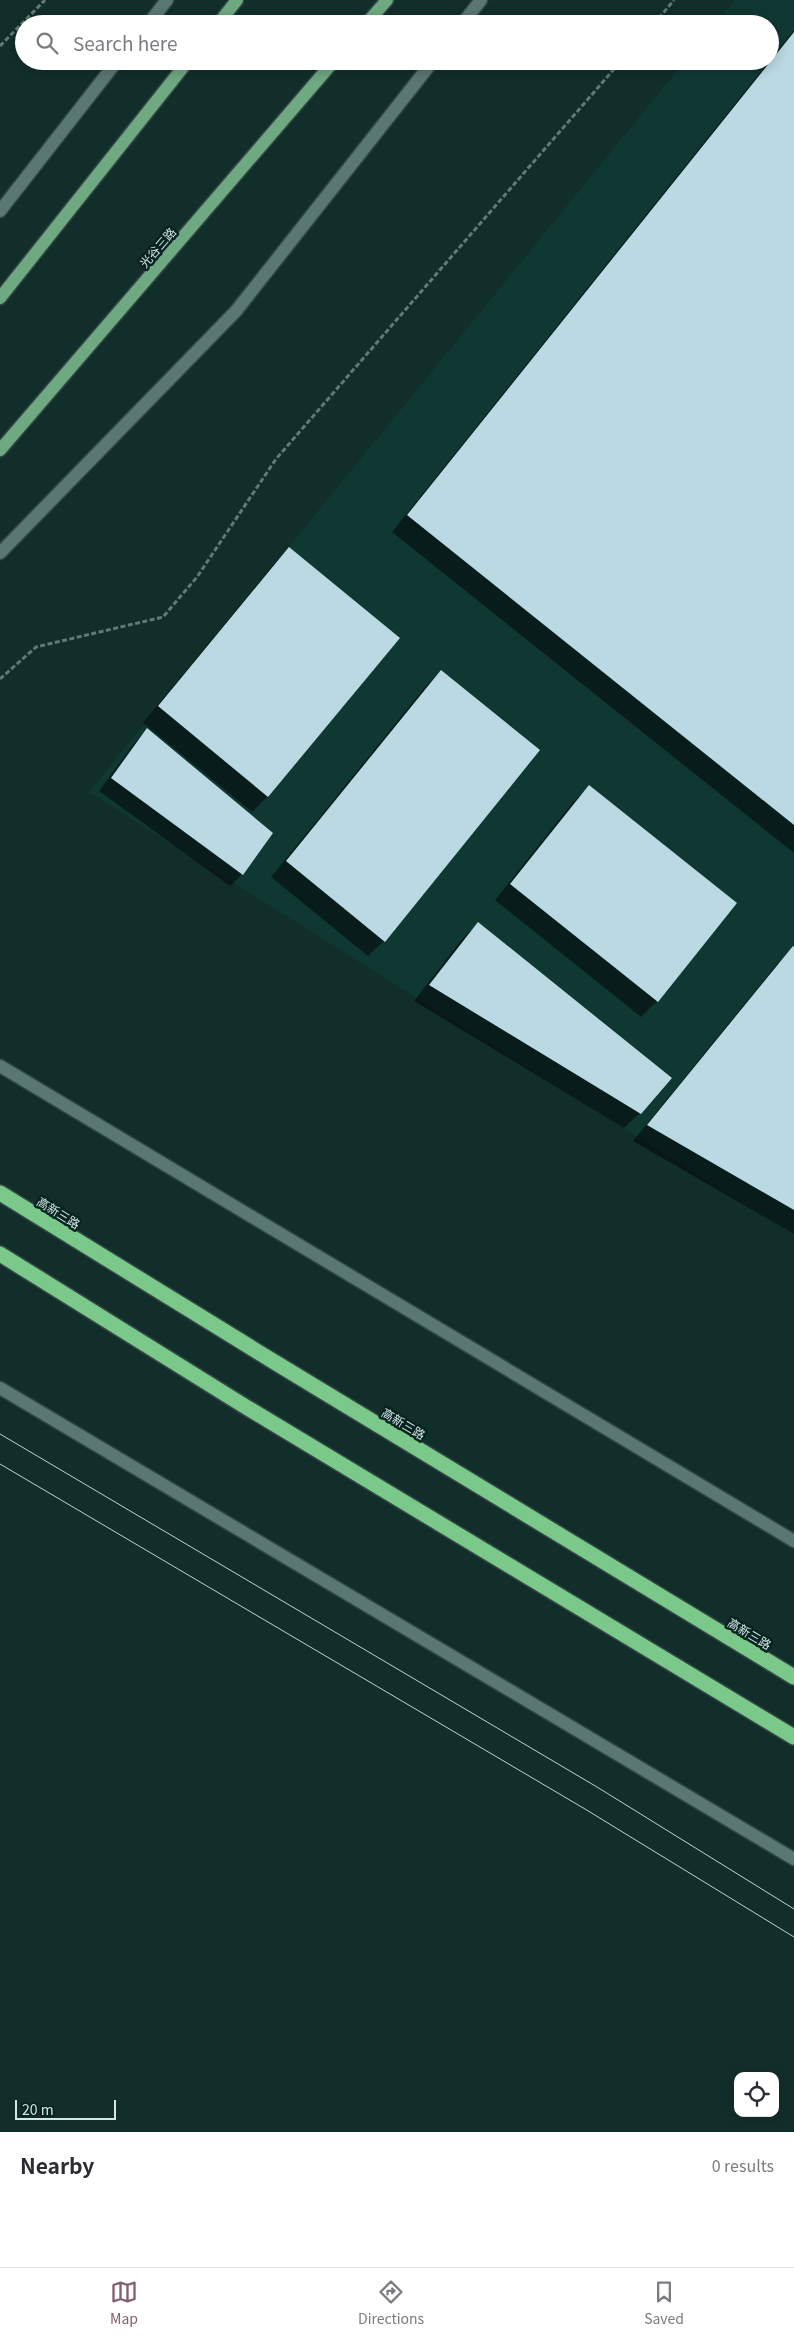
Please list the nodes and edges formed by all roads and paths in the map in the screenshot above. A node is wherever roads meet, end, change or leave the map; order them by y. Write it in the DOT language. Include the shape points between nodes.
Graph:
graph roads {
  1 [pos="45,0"];
  2 [pos="167,0"];
  3 [pos="237,0"];
  4 [pos="387,0"];
  5 [pos="481,0"];
  6 [pos="674,0"];
  7 [pos="30,15"];
  8 [pos="155,15"];
  9 [pos="225,15"];
  10 [pos="374,15"];
  11 [pos="469,15"];
  12 [pos="662,15"];
  13 [pos="15,31"];
  14 [pos="0,46"];
  15 [pos="110,70"];
  16 [pos="181,70"];
  17 [pos="326,70"];
  18 [pos="426,70"];
  19 [pos="613,70"];
  20 [pos="0,211"];
  21 [pos="0,298"];
  22 [pos="0,450"];
  23 [pos="0,553"];
  24 [pos="0,679"];
  25 [pos="0,1066"];
  26 [pos="0,1193"];
  27 [pos="0,1254"];
  28 [pos="0,1388"];
  29 [pos="794,1541"];
  30 [pos="794,1677"];
  31 [pos="794,1737"];
  32 [pos="794,1859"];
  1 -- 7 [label="path"];
  2 -- 8 [label="main road"];
  3 -- 9 [label="main road"];
  4 -- 10 [label="main road"];
  5 -- 11 [label="main road"];
  6 -- 12 [label="path"];
  13 -- 14 [label="path"];
  15 -- 20 [label="main road"];
  16 -- 21 [label="main road"];
  17 -- 22 [label="main road, 光谷三路"];
  18 -- 23 [label="main road" via="236,311"];
  19 -- 24 [label="path" via="276,459 197,577 163,617 36,647"];
  25 -- 29 [label="main road"];
  26 -- 30 [label="highway, 高新三路"];
  27 -- 31 [label="highway" via="246,1407"];
  28 -- 32 [label="main road"];
}
